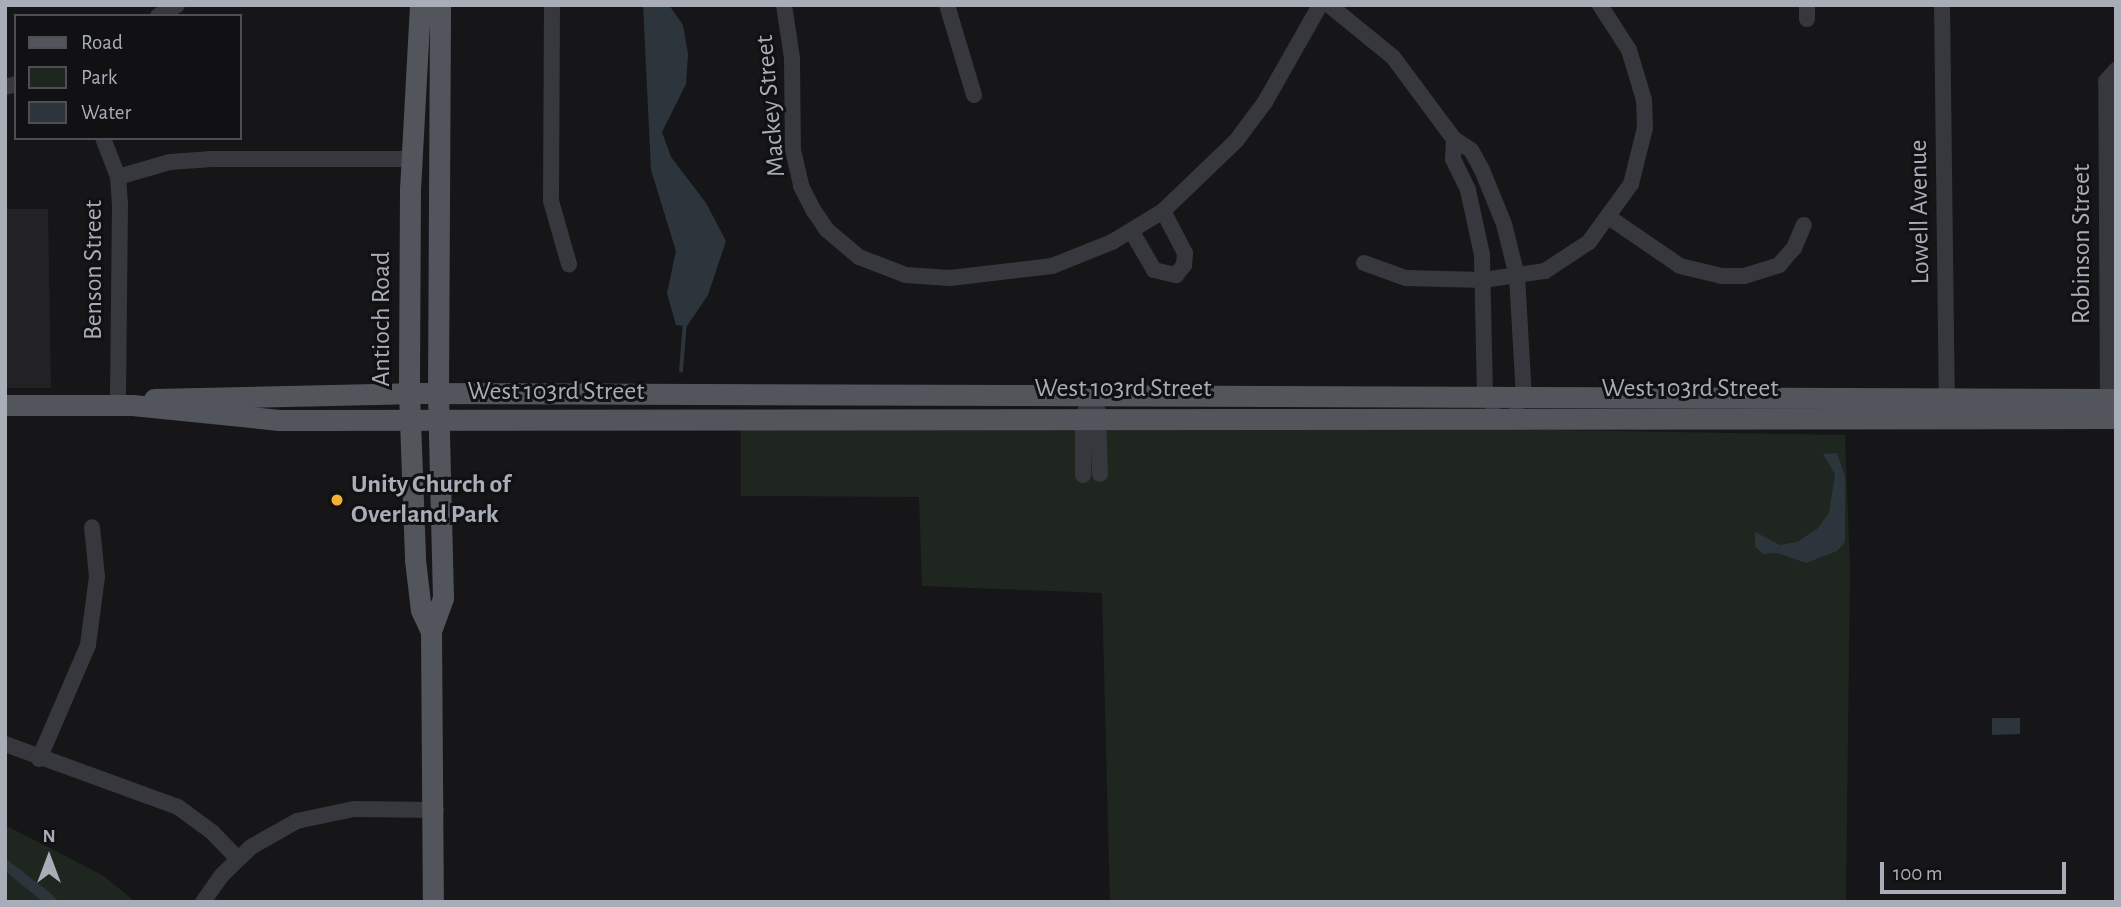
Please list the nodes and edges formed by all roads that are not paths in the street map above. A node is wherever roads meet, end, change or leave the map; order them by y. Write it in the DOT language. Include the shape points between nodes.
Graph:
graph roads {
  1 [pos="177,5"];
  2 [pos="420,5"];
  3 [pos="440,5"];
  4 [pos="552,5"];
  5 [pos="784,5"];
  6 [pos="947,5"];
  7 [pos="1320,5"];
  8 [pos="1329,5"];
  9 [pos="1600,5"];
  10 [pos="1942,5"];
  11 [pos="161,14"];
  12 [pos="2114,70"];
  13 [pos="974,95"];
  14 [pos="1454,139"];
  15 [pos="104,140"];
  16 [pos="413,159"];
  17 [pos="118,177"];
  18 [pos="1163,211"];
  19 [pos="1610,218"];
  20 [pos="1804,225"];
  21 [pos="1132,232"];
  22 [pos="1364,263"];
  23 [pos="569,264"];
  24 [pos="1517,276"];
  25 [pos="1483,279"];
  26 [pos="409,393"];
  27 [pos="438,393"];
  28 [pos="185,396"];
  29 [pos="1091,396"];
  30 [pos="1485,396"];
  31 [pos="1524,396"];
  32 [pos="5,405"];
  33 [pos="125,405"];
  34 [pos="1947,408"];
  35 [pos="2112,409"];
  36 [pos="206,415"];
  37 [pos="1504,416"];
  38 [pos="1091,417"];
  39 [pos="410,420"];
  40 [pos="439,421"];
  41 [pos="1100,474"];
  42 [pos="1083,475"];
  43 [pos="92,527"];
  44 [pos="431,631"];
  45 [pos="5,744"];
  46 [pos="39,759"];
  47 [pos="436,810"];
  48 [pos="237,859"];
  49 [pos="203,902"];
  50 [pos="433,902"];
  1 -- 11 [label="street"];
  2 -- 16 [label="main road, Antioch Road"];
  3 -- 27 [label="main road, Antioch Road"];
  4 -- 23 [label="street" via="550,191"];
  5 -- 21 [label="street, Mackey Street" via="792,58 793,150 806,197 842,244 906,275 950,278 1052,266"];
  6 -- 13 [label="street"];
  7 -- 18 [label="street" via="1276,83 1229,150"];
  8 -- 14 [label="street" via="1392,57"];
  9 -- 19 [label="street" via="1629,50 1644,100 1640,157"];
  10 -- 34 [label="street, Lowell Avenue"];
  12 -- 35 [label="street, Robinson Street" via="2106,81"];
  14 -- 24 [label="street" via="1471,150 1482,170 1504,224"];
  14 -- 25 [label="street" via="1453,159 1477,220"];
  15 -- 17 [label="street, Benson Street"];
  16 -- 17 [label="street" via="209,159 170,162"];
  16 -- 26 [label="main road, Antioch Road"];
  17 -- 33 [label="street, Benson Street"];
  18 -- 21 [label="street"];
  18 -- 21 [label="street" via="1185,253 1184,265 1176,275 1154,270"];
  19 -- 20 [label="street" via="1680,267 1722,276 1744,276 1779,265 1794,248"];
  19 -- 24 [label="street" via="1570,257 1545,271"];
  22 -- 25 [label="street" via="1406,278"];
  24 -- 25 [label="street"];
  24 -- 31 [label="street"];
  25 -- 30 [label="street"];
  26 -- 27 [label="main road, West 103rd Street"];
  26 -- 28 [label="main road, West 103rd Street"];
  26 -- 39 [label="main road, Antioch Road"];
  27 -- 29 [label="main road, West 103rd Street"];
  27 -- 40 [label="main road, Antioch Road"];
  28 -- 33 [label="main road, West 103rd Street"];
  28 -- 36 [label="main road"];
  29 -- 30 [label="main road, West 103rd Street"];
  29 -- 38 [label="street"];
  30 -- 31 [label="main road, West 103rd Street"];
  30 -- 37 [label="street"];
  31 -- 34 [label="main road, West 103rd Street"];
  31 -- 37 [label="street"];
  32 -- 33 [label="main road, West 103rd Street"];
  33 -- 36 [label="main road, West 103rd Street"];
  34 -- 35 [label="main road, West 103rd Street"];
  34 -- 37 [label="main road, West 103rd Street"];
  36 -- 39 [label="main road, West 103rd Street" via="279,421"];
  37 -- 38 [label="main road, West 103rd Street"];
  38 -- 40 [label="main road, West 103rd Street"];
  38 -- 41 [label="street"];
  38 -- 42 [label="street"];
  39 -- 40 [label="main road, West 103rd Street"];
  39 -- 44 [label="main road, Antioch Road" via="415,560 421,610"];
  40 -- 44 [label="main road, Antioch Road" via="443,598"];
  43 -- 46 [label="street" via="97,577 88,645"];
  44 -- 47 [label="main road, Antioch Road"];
  45 -- 46 [label="street"];
  46 -- 48 [label="street" via="178,807 212,832"];
  47 -- 48 [label="street" via="326,813 277,830"];
  47 -- 50 [label="main road, Antioch Road"];
  48 -- 49 [label="street"];
}
